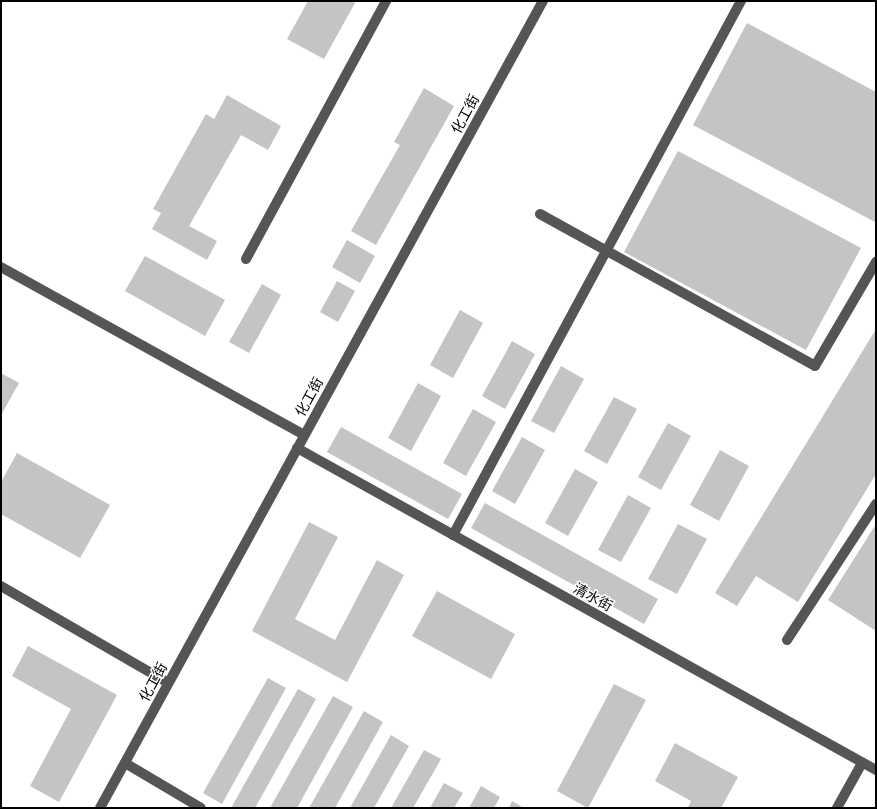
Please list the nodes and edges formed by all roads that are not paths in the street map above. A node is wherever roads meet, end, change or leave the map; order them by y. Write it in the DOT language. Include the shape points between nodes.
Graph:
graph roads {
  1 [pos="386,1"];
  2 [pos="543,1"];
  3 [pos="741,1"];
  4 [pos="540,214"];
  5 [pos="607,250"];
  6 [pos="246,260"];
  7 [pos="876,262"];
  8 [pos="1,267"];
  9 [pos="304,435"];
  10 [pos="297,448"];
  11 [pos="876,504"];
  12 [pos="453,535"];
  13 [pos="1,586"];
  14 [pos="787,640"];
  15 [pos="168,683"];
  16 [pos="125,763"];
  17 [pos="862,763"];
  18 [pos="876,770"];
  19 [pos="100,808"];
  20 [pos="201,808"];
  21 [pos="837,808"];
  1 -- 6 [label="street"];
  2 -- 9 [label="street, 化工街"];
  3 -- 5 [label="street"];
  4 -- 5 [label="street"];
  5 -- 7 [label="street" via="815,366"];
  5 -- 12 [label="street"];
  8 -- 9 [label="street"];
  9 -- 10 [label="street, 化工街"];
  10 -- 12 [label="street, 清水街"];
  10 -- 15 [label="street, 化工街"];
  11 -- 14 [label="street"];
  12 -- 17 [label="street, 清水街"];
  13 -- 15 [label="street"];
  15 -- 16 [label="street, 化工街"];
  16 -- 19 [label="street, 化工街"];
  16 -- 20 [label="street"];
  17 -- 18 [label="street, 清水街"];
  17 -- 21 [label="street"];
}
